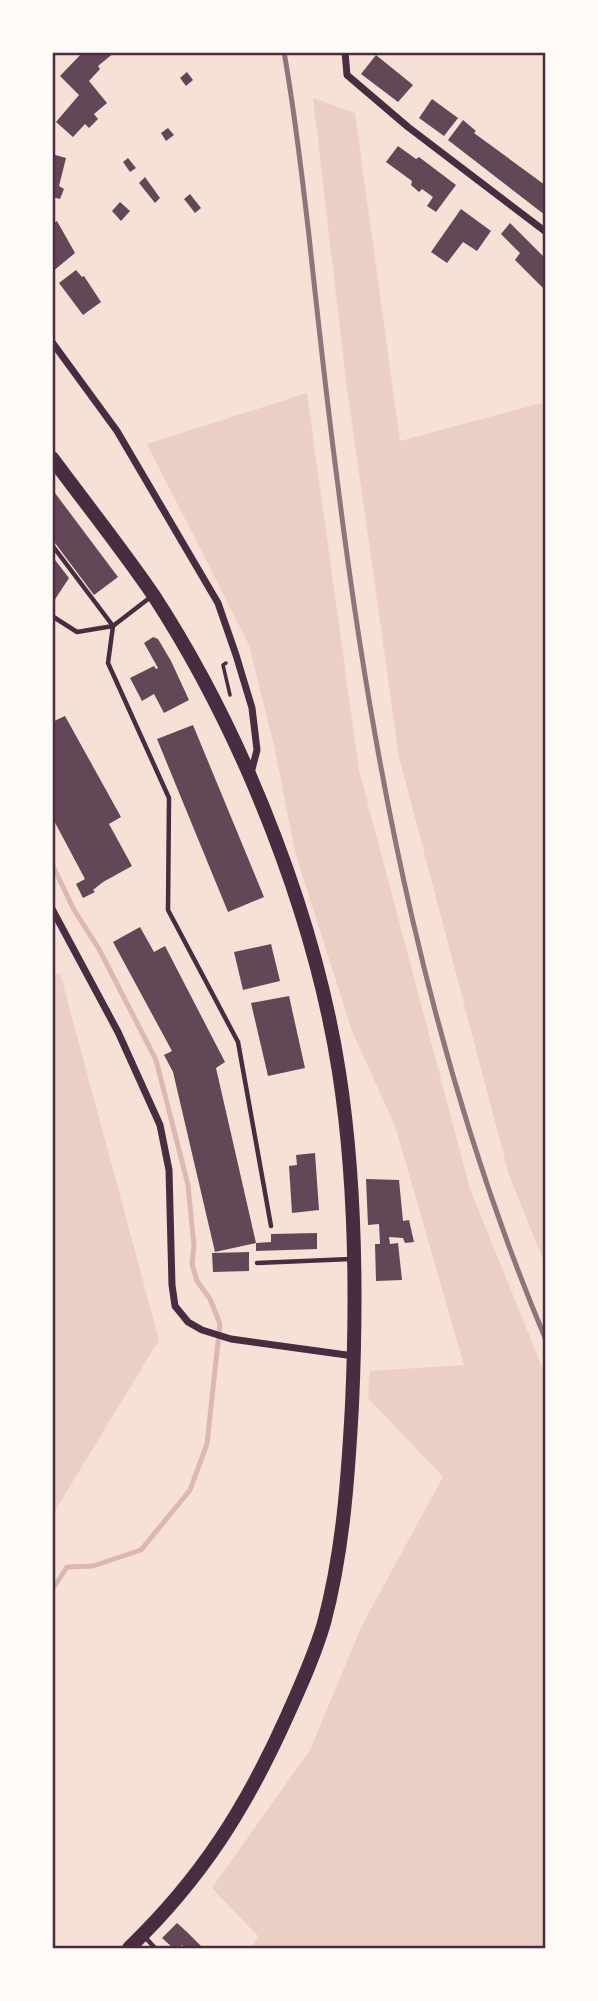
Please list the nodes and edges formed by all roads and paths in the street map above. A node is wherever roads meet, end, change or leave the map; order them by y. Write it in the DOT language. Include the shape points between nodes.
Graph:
graph roads {
  1 [pos="345,52"];
  2 [pos="545,232"];
  3 [pos="52,342"];
  4 [pos="52,458"];
  5 [pos="52,545"];
  6 [pos="153,595"];
  7 [pos="52,616"];
  8 [pos="113,626"];
  9 [pos="223,666"];
  10 [pos="232,702"];
  11 [pos="250,776"];
  12 [pos="52,909"];
  13 [pos="271,1226"];
  14 [pos="354,1259"];
  15 [pos="257,1263"];
  16 [pos="354,1356"];
  17 [pos="143,1935"];
  18 [pos="130,1948"];
  19 [pos="155,1948"];
  1 -- 2 [label="street" via="348,75"];
  3 -- 11 [label="street" via="117,431 218,603 252,708 257,750"];
  4 -- 6 [label="main road"];
  5 -- 8 [label="lane"];
  6 -- 8 [label="lane"];
  6 -- 11 [label="main road" via="187,649"];
  7 -- 8 [label="lane" via="77,632"];
  8 -- 13 [label="lane" via="108,663 169,798 168,910 238,1042"];
  9 -- 10 [label="path"];
  11 -- 14 [label="main road" via="295,891 323,994 344,1108"];
  12 -- 16 [label="street" via="118,1032 160,1125 170,1170 175,1306 188,1322 231,1339"];
  14 -- 15 [label="lane"];
  14 -- 16 [label="main road"];
  16 -- 17 [label="main road" via="344,1510 323,1626 265,1767 236,1819 205,1864"];
  17 -- 18 [label="main road"];
  17 -- 19 [label="lane"];
}
